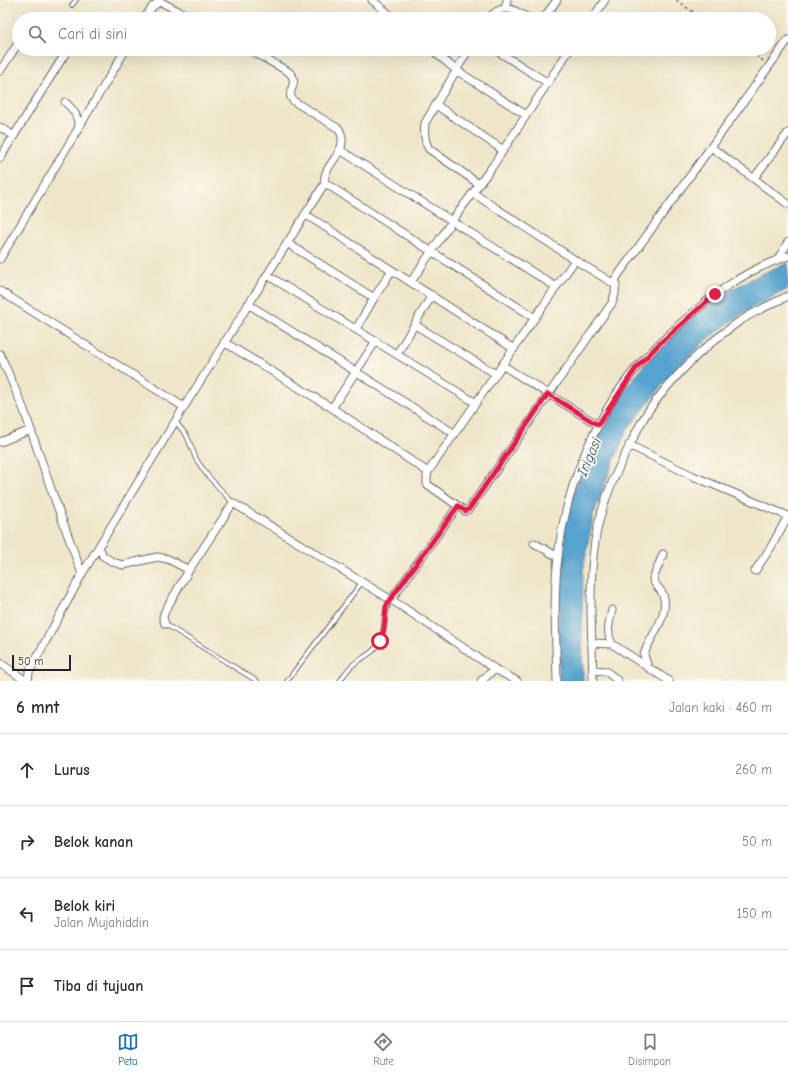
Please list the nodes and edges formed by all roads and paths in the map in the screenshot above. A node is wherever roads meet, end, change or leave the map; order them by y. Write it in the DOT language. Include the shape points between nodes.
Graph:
graph roads {
  1 [pos="76,0"];
  2 [pos="372,0"];
  3 [pos="507,0"];
  4 [pos="556,0"];
  5 [pos="676,0"];
  6 [pos="156,1"];
  7 [pos="603,1"];
  8 [pos="72,5"];
  9 [pos="505,9"];
  10 [pos="148,12"];
  11 [pos="182,12"];
  12 [pos="387,12"];
  13 [pos="494,12"];
  14 [pos="517,12"];
  15 [pos="548,12"];
  16 [pos="596,12"];
  17 [pos="694,12"];
  18 [pos="788,40"];
  19 [pos="12,53"];
  20 [pos="64,56"];
  21 [pos="122,56"];
  22 [pos="260,56"];
  23 [pos="439,56"];
  24 [pos="465,56"];
  25 [pos="505,56"];
  26 [pos="565,56"];
  27 [pos="756,56"];
  28 [pos="770,65"];
  29 [pos="456,70"];
  30 [pos="0,72"];
  31 [pos="548,82"];
  32 [pos="65,102"];
  33 [pos="436,105"];
  34 [pos="526,115"];
  35 [pos="0,127"];
  36 [pos="79,127"];
  37 [pos="788,133"];
  38 [pos="14,136"];
  39 [pos="711,147"];
  40 [pos="340,150"];
  41 [pos="503,150"];
  42 [pos="0,158"];
  43 [pos="754,178"];
  44 [pos="325,183"];
  45 [pos="480,184"];
  46 [pos="473,193"];
  47 [pos="788,204"];
  48 [pos="305,214"];
  49 [pos="452,221"];
  50 [pos="788,242"];
  51 [pos="287,243"];
  52 [pos="432,252"];
  53 [pos="788,256"];
  54 [pos="0,259"];
  55 [pos="778,259"];
  56 [pos="576,260"];
  57 [pos="392,270"];
  58 [pos="267,275"];
  59 [pos="411,282"];
  60 [pos="616,285"];
  61 [pos="556,288"];
  62 [pos="0,290"];
  63 [pos="432,296"];
  64 [pos="788,296"];
  65 [pos="374,298"];
  66 [pos="248,304"];
  67 [pos="535,318"];
  68 [pos="415,325"];
  69 [pos="356,329"];
  70 [pos="376,341"];
  71 [pos="224,342"];
  72 [pos="514,349"];
  73 [pos="0,354"];
  74 [pos="397,354"];
  75 [pos="502,365"];
  76 [pos="356,372"];
  77 [pos="496,374"];
  78 [pos="548,394"];
  79 [pos="476,403"];
  80 [pos="184,407"];
  81 [pos="332,408"];
  82 [pos="175,421"];
  83 [pos="598,425"];
  84 [pos="31,430"];
  85 [pos="455,434"];
  86 [pos="0,442"];
  87 [pos="629,445"];
  88 [pos="428,472"];
  89 [pos="233,503"];
  90 [pos="458,506"];
  91 [pos="534,543"];
  92 [pos="99,546"];
  93 [pos="663,554"];
  94 [pos="558,557"];
  95 [pos="188,570"];
  96 [pos="755,571"];
  97 [pos="82,574"];
  98 [pos="362,582"];
  99 [pos="391,600"];
  100 [pos="612,610"];
  101 [pos="165,624"];
  102 [pos="593,643"];
  103 [pos="612,644"];
  104 [pos="0,663"];
  105 [pos="648,667"];
  106 [pos="495,669"];
  107 [pos="593,670"];
  108 [pos="27,681"];
  109 [pos="257,681"];
  110 [pos="287,681"];
  111 [pos="340,681"];
  112 [pos="481,681"];
  113 [pos="517,681"];
  114 [pos="556,681"];
  115 [pos="593,681"];
  116 [pos="618,681"];
  117 [pos="669,681"];
  1 -- 8 [label="lane"];
  2 -- 12 [label="street"];
  3 -- 9 [label="street"];
  4 -- 15 [label="street"];
  5 -- 17 [label="path"];
  6 -- 10 [label="street"];
  6 -- 11 [label="street"];
  7 -- 16 [label="street"];
  9 -- 13 [label="street"];
  9 -- 14 [label="street"];
  18 -- 28 [label="street"];
  19 -- 30 [label="street"];
  20 -- 38 [label="street"];
  21 -- 36 [label="street"];
  22 -- 40 [label="street" via="293,76 294,84 290,94 295,102 339,129 342,136"];
  23 -- 29 [label="street"];
  24 -- 29 [label="street"];
  25 -- 31 [label="street"];
  26 -- 31 [label="street"];
  27 -- 28 [label="path"];
  28 -- 39 [label="street"];
  29 -- 33 [label="street"];
  29 -- 34 [label="street"];
  31 -- 34 [label="street"];
  32 -- 36 [label="street" via="75,112"];
  33 -- 41 [label="street"];
  33 -- 45 [label="street" via="425,123 425,138 429,149"];
  34 -- 41 [label="street"];
  35 -- 38 [label="street"];
  36 -- 54 [label="street"];
  37 -- 43 [label="street"];
  38 -- 42 [label="street"];
  39 -- 43 [label="street"];
  39 -- 60 [label="street" via="616,278"];
  40 -- 44 [label="street" via="325,175"];
  40 -- 49 [label="street"];
  41 -- 45 [label="street"];
  43 -- 47 [label="street"];
  44 -- 48 [label="street"];
  44 -- 52 [label="street"];
  45 -- 46 [label="street"];
  46 -- 49 [label="street"];
  46 -- 56 [label="street"];
  48 -- 51 [label="street"];
  48 -- 57 [label="street"];
  49 -- 52 [label="street"];
  49 -- 61 [label="street"];
  50 -- 55 [label="street"];
  51 -- 58 [label="street"];
  51 -- 65 [label="street"];
  52 -- 59 [label="street"];
  52 -- 67 [label="street"];
  53 -- 55 [label="street"];
  55 -- 83 [label="street" via="745,274 715,294 664,339 636,368"];
  56 -- 60 [label="street"];
  56 -- 61 [label="street"];
  57 -- 59 [label="street"];
  57 -- 65 [label="street"];
  58 -- 66 [label="street"];
  58 -- 69 [label="street"];
  59 -- 63 [label="street"];
  60 -- 78 [label="street" via="612,303"];
  61 -- 67 [label="street"];
  62 -- 80 [label="street"];
  63 -- 68 [label="street"];
  63 -- 72 [label="street"];
  64 -- 87 [label="street" via="738,322 689,363 648,411"];
  65 -- 69 [label="street"];
  66 -- 71 [label="street"];
  66 -- 76 [label="street"];
  67 -- 72 [label="street"];
  68 -- 74 [label="street"];
  68 -- 77 [label="street"];
  69 -- 70 [label="street"];
  70 -- 74 [label="street"];
  70 -- 76 [label="street"];
  71 -- 80 [label="street"];
  71 -- 81 [label="street"];
  72 -- 75 [label="street"];
  73 -- 84 [label="street"];
  74 -- 79 [label="street"];
  75 -- 77 [label="street"];
  75 -- 78 [label="street"];
  76 -- 81 [label="street"];
  76 -- 85 [label="street"];
  77 -- 79 [label="street"];
  78 -- 83 [label="street"];
  78 -- 90 [label="street" via="469,509 465,511"];
  79 -- 85 [label="street"];
  80 -- 82 [label="street"];
  81 -- 88 [label="street"];
  82 -- 89 [label="lane" via="187,436 196,459 207,475"];
  82 -- 92 [label="street"];
  83 -- 94 [label="street" via="571,491"];
  84 -- 86 [label="street"];
  84 -- 97 [label="street"];
  85 -- 88 [label="street"];
  87 -- 96 [label="street" via="693,476 788,516"];
  87 -- 102 [label="street" via="611,484 595,541 592,591"];
  88 -- 90 [label="street" via="427,484"];
  89 -- 95 [label="street"];
  89 -- 98 [label="street"];
  90 -- 99 [label="street"];
  91 -- 94 [label="street"];
  92 -- 95 [label="street" via="103,556 118,564 157,556"];
  92 -- 97 [label="street"];
  93 -- 105 [label="street" via="653,579 664,596 664,606 660,621 644,652"];
  94 -- 114 [label="street" via="555,615"];
  95 -- 101 [label="street" via="165,611"];
  97 -- 108 [label="street" via="29,672"];
  98 -- 99 [label="street"];
  98 -- 110 [label="lane"];
  99 -- 106 [label="street"];
  99 -- 111 [label="lane" via="386,607 380,641 372,652 352,665"];
  100 -- 103 [label="street" via="608,634"];
  101 -- 109 [label="lane"];
  102 -- 103 [label="street"];
  102 -- 107 [label="street"];
  103 -- 105 [label="street"];
  104 -- 108 [label="street"];
  105 -- 117 [label="street"];
  106 -- 112 [label="street"];
  106 -- 113 [label="street"];
  107 -- 115 [label="street"];
  107 -- 116 [label="street" via="606,672"];
}
